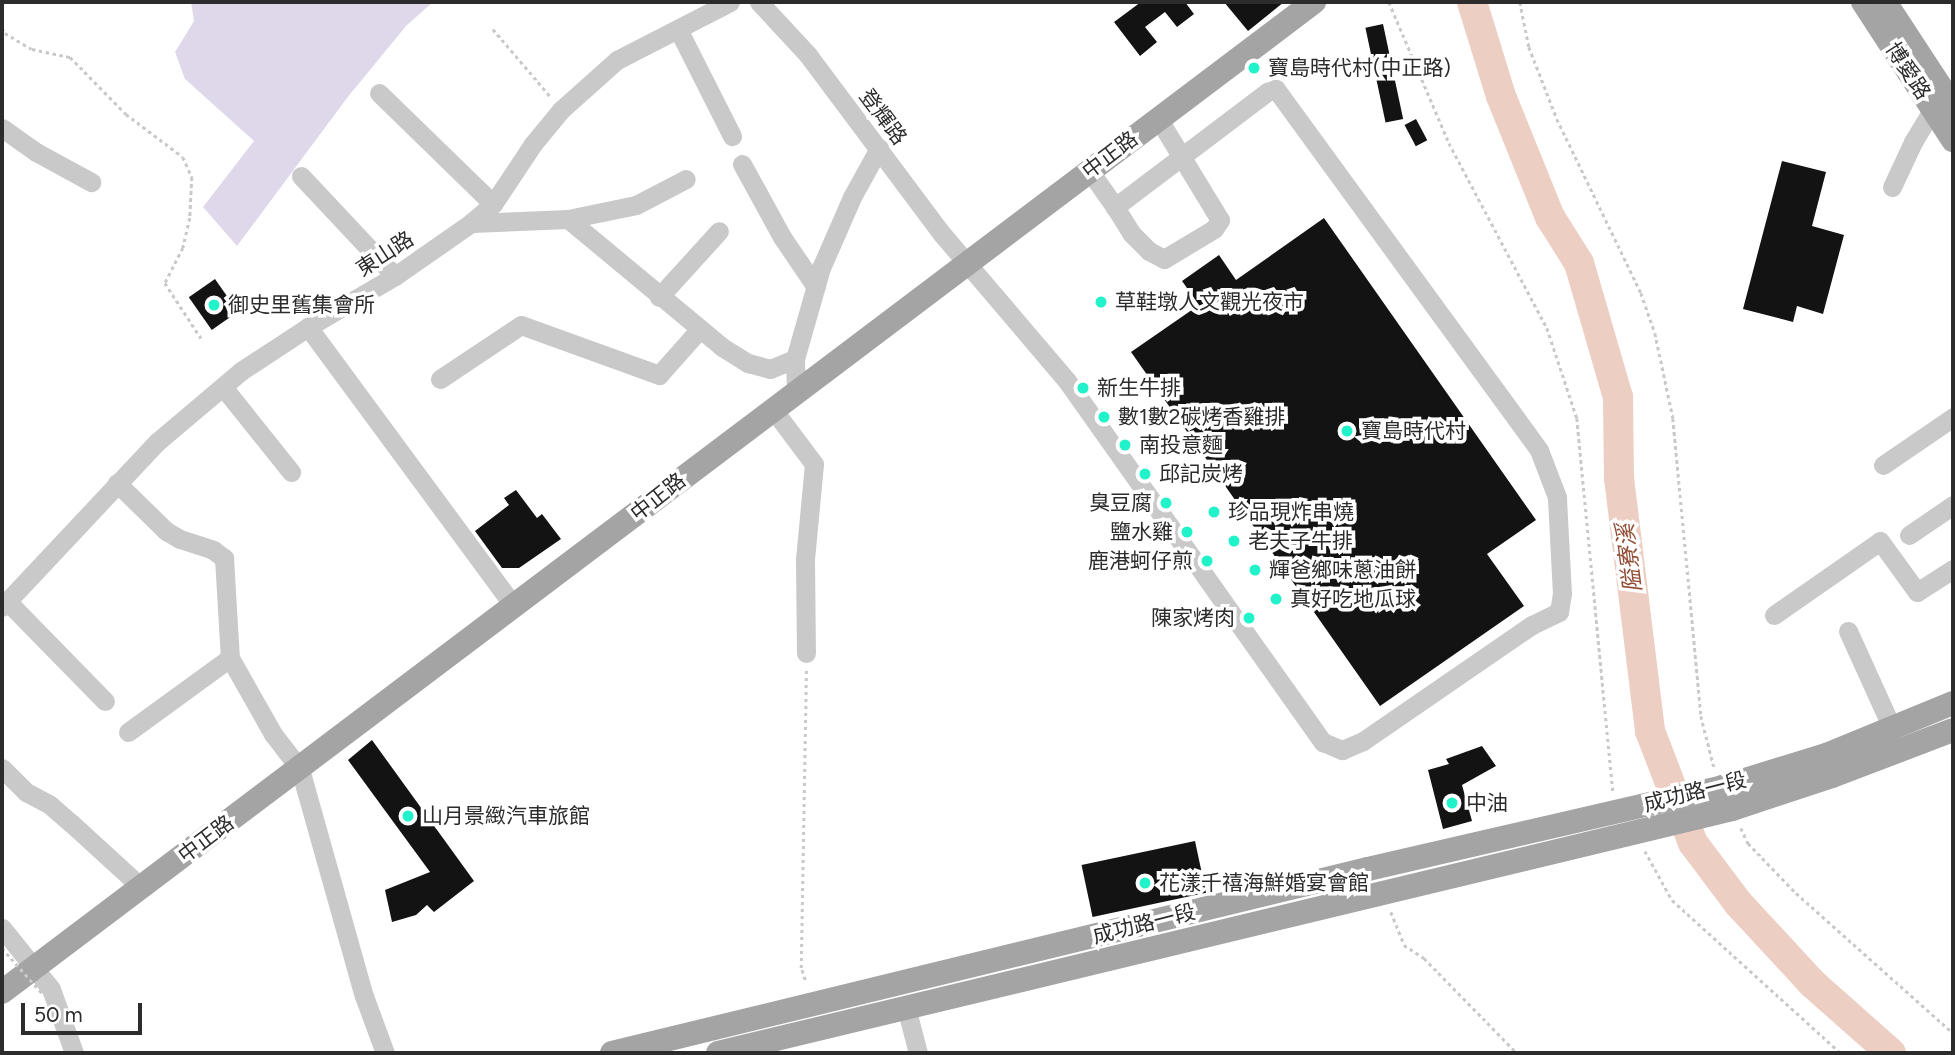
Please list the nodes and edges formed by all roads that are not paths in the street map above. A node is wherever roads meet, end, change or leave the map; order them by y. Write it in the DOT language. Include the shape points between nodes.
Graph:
graph roads {
  1 [pos="730,2"];
  2 [pos="759,2"];
  3 [pos="1314,2"];
  4 [pos="1863,2"];
  5 [pos="1895,6"];
  6 [pos="678,29"];
  7 [pos="379,93"];
  8 [pos="1946,102"];
  9 [pos="1158,118"];
  10 [pos="2,128"];
  11 [pos="732,136"];
  12 [pos="1953,140"];
  13 [pos="879,148"];
  14 [pos="1180,156"];
  15 [pos="742,163"];
  16 [pos="1089,170"];
  17 [pos="301,176"];
  18 [pos="686,179"];
  19 [pos="91,182"];
  20 [pos="1892,187"];
  21 [pos="494,204"];
  22 [pos="1115,207"];
  23 [pos="568,219"];
  24 [pos="471,223"];
  25 [pos="719,231"];
  26 [pos="966,263"];
  27 [pos="395,276"];
  28 [pos="816,287"];
  29 [pos="659,297"];
  30 [pos="308,327"];
  31 [pos="698,331"];
  32 [pos="795,359"];
  33 [pos="440,379"];
  34 [pos="223,387"];
  35 [pos="796,390"];
  36 [pos="772,408"];
  37 [pos="1953,417"];
  38 [pos="1883,465"];
  39 [pos="291,472"];
  40 [pos="117,483"];
  41 [pos="1953,505"];
  42 [pos="1909,535"];
  43 [pos="1953,569"];
  44 [pos="4,604"];
  45 [pos="514,606"];
  46 [pos="1774,615"];
  47 [pos="1848,631"];
  48 [pos="806,653"];
  49 [pos="230,658"];
  50 [pos="104,701"];
  51 [pos="1953,703"];
  52 [pos="1893,730"];
  53 [pos="1953,730"];
  54 [pos="128,732"];
  55 [pos="2,768"];
  56 [pos="300,769"];
  57 [pos="1727,798"];
  58 [pos="142,888"];
  59 [pos="2,928"];
  60 [pos="36,969"];
  61 [pos="2,992"];
  62 [pos="906,1007"];
  63 [pos="801,1008"];
  64 [pos="789,1045"];
  65 [pos="74,1053"];
  66 [pos="385,1053"];
  67 [pos="612,1053"];
  68 [pos="718,1053"];
  69 [pos="918,1053"];
  1 -- 6 [label="street, 東山路"];
  2 -- 13 [label="street, 登輝路" via="808,55"];
  3 -- 9 [label="main road, 中正路"];
  4 -- 8 [label="main road, 博愛路"];
  5 -- 8 [label="main road, 博愛路"];
  6 -- 11 [label="street"];
  6 -- 21 [label="street, 東山路" via="617,60 561,110"];
  7 -- 21 [label="street"];
  8 -- 12 [label="main road, 博愛路"];
  8 -- 20 [label="street"];
  9 -- 14 [label="street"];
  9 -- 16 [label="main road, 中正路"];
  10 -- 19 [label="street"];
  13 -- 26 [label="street, 登輝路"];
  13 -- 28 [label="street" via="852,197"];
  14 -- 22 [label="street"];
  14 -- 22 [label="street" via="1220,220 1214,229 1164,259 1131,233"];
  14 -- 26 [label="street, 登輝路" via="1276,89 1539,450 1558,497 1559,612 1532,625 1363,741 1342,750 1323,743 1067,381"];
  15 -- 28 [label="street"];
  16 -- 22 [label="street"];
  16 -- 26 [label="main road, 中正路"];
  17 -- 27 [label="street"];
  18 -- 23 [label="street" via="636,205"];
  21 -- 24 [label="street, 東山路"];
  23 -- 24 [label="street"];
  23 -- 29 [label="street"];
  24 -- 27 [label="street, 東山路"];
  25 -- 29 [label="street"];
  26 -- 35 [label="main road, 中正路"];
  27 -- 30 [label="street, 東山路"];
  28 -- 32 [label="street"];
  29 -- 31 [label="street"];
  30 -- 34 [label="street, 東山路"];
  30 -- 45 [label="street"];
  31 -- 32 [label="street" via="748,363 770,369"];
  31 -- 33 [label="street" via="659,375 521,325"];
  32 -- 35 [label="street"];
  34 -- 39 [label="street"];
  34 -- 40 [label="street, 東山路" via="157,442"];
  35 -- 36 [label="main road, 中正路"];
  36 -- 45 [label="main road, 中正路"];
  36 -- 48 [label="street" via="814,464 804,561"];
  37 -- 38 [label="street"];
  40 -- 44 [label="street, 東山路"];
  40 -- 49 [label="street" via="166,531 223,558"];
  41 -- 42 [label="street"];
  43 -- 46 [label="street" via="1917,592 1880,541"];
  44 -- 50 [label="street"];
  45 -- 56 [label="main road, 中正路"];
  47 -- 52 [label="street"];
  49 -- 54 [label="street"];
  49 -- 56 [label="street" via="273,734"];
  51 -- 52 [label="main road, 成功路一段"];
  52 -- 57 [label="main road, 成功路一段"];
  53 -- 57 [label="main road, 成功路一段" via="1832,776"];
  55 -- 58 [label="street"];
  56 -- 58 [label="main road, 中正路"];
  56 -- 66 [label="street" via="364,996"];
  57 -- 62 [label="main road, 成功路一段" via="1637,832"];
  57 -- 63 [label="main road, 成功路一段" via="1617,810"];
  58 -- 60 [label="main road, 中正路"];
  59 -- 60 [label="street"];
  60 -- 61 [label="main road, 中正路"];
  60 -- 65 [label="street" via="51,989"];
  62 -- 64 [label="main road, 成功路一段"];
  62 -- 69 [label="street"];
  63 -- 64 [label="street"];
  63 -- 67 [label="main road, 成功路一段"];
  64 -- 68 [label="main road, 成功路一段"];
}
